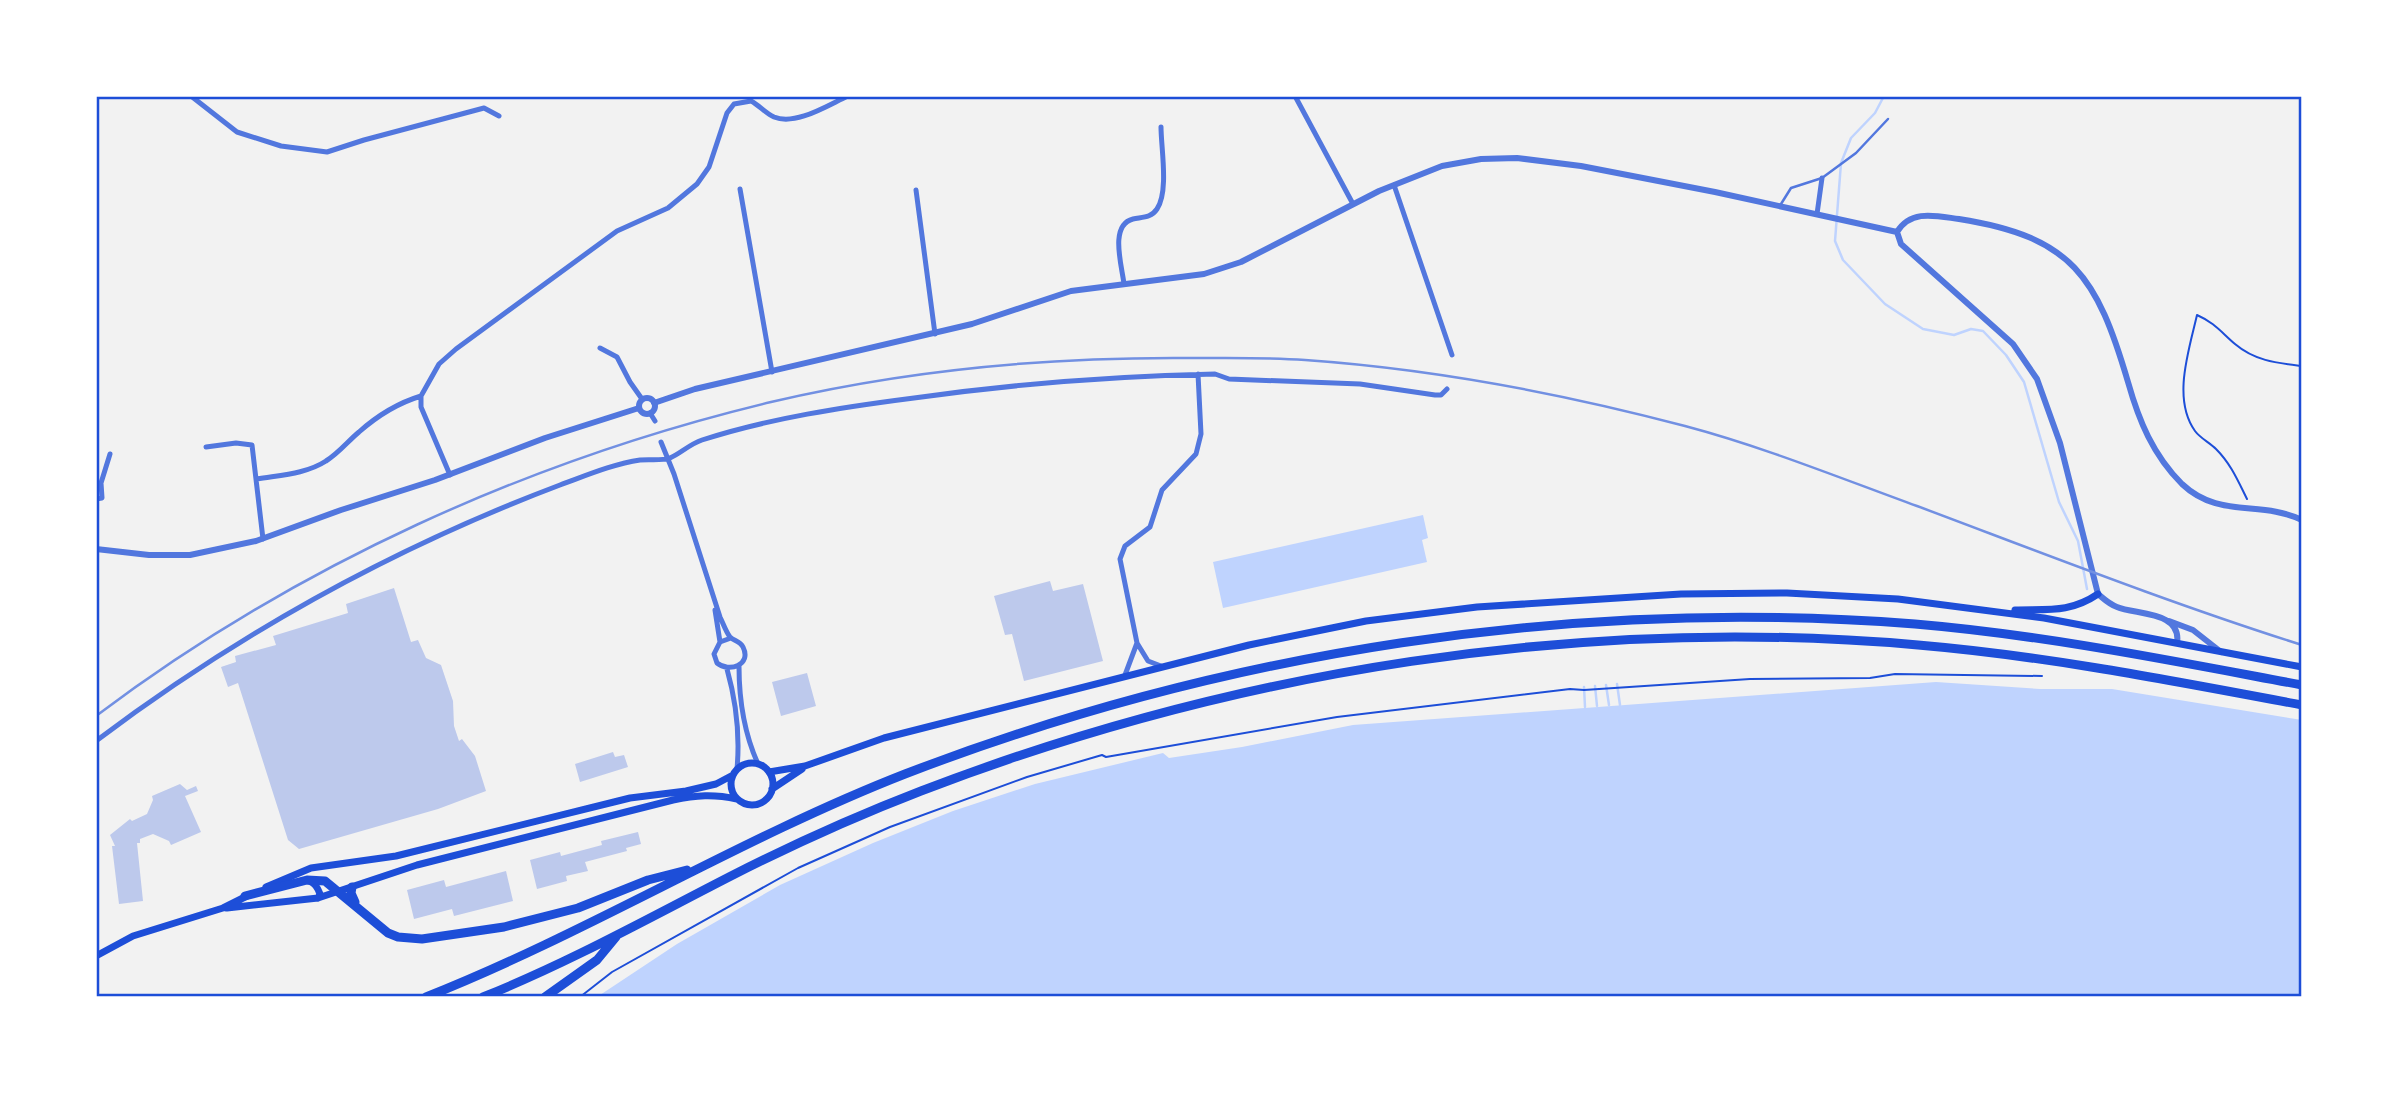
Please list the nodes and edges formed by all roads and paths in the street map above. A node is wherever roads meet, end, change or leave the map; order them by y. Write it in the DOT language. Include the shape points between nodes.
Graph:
graph roads {
  1 [pos="191,96"];
  2 [pos="848,96"];
  3 [pos="1295,96"];
  4 [pos="499,116"];
  5 [pos="1888,119"];
  6 [pos="1161,127"];
  7 [pos="1822,178"];
  8 [pos="1394,185"];
  9 [pos="740,189"];
  10 [pos="916,190"];
  11 [pos="1353,204"];
  12 [pos="1780,206"];
  13 [pos="1817,214"];
  14 [pos="1897,232"];
  15 [pos="1124,284"];
  16 [pos="935,334"];
  17 [pos="600,348"];
  18 [pos="1452,355"];
  19 [pos="2302,366"];
  20 [pos="772,372"];
  21 [pos="1198,374"];
  22 [pos="1447,389"];
  23 [pos="421,396"];
  24 [pos="642,399"];
  25 [pos="654,403"];
  26 [pos="639,408"];
  27 [pos="650,413"];
  28 [pos="655,421"];
  29 [pos="661,442"];
  30 [pos="206,447"];
  31 [pos="110,454"];
  32 [pos="669,458"];
  33 [pos="450,475"];
  34 [pos="257,479"];
  35 [pos="96,499"];
  36 [pos="2252,509"];
  37 [pos="2302,520"];
  38 [pos="263,539"];
  39 [pos="96,549"];
  40 [pos="2098,594"];
  41 [pos="713,601"];
  42 [pos="1996,610"];
  43 [pos="2164,620"];
  44 [pos="731,638"];
  45 [pos="720,642"];
  46 [pos="1137,643"];
  47 [pos="2177,643"];
  48 [pos="2221,652"];
  49 [pos="738,666"];
  50 [pos="1161,666"];
  51 [pos="2302,667"];
  52 [pos="727,669"];
  53 [pos="1125,676"];
  54 [pos="2042,676"];
  55 [pos="2302,685"];
  56 [pos="2302,705"];
  57 [pos="744,723"];
  58 [pos="737,729"];
  59 [pos="96,740"];
  60 [pos="758,764"];
  61 [pos="806,766"];
  62 [pos="735,772"];
  63 [pos="769,772"];
  64 [pos="772,789"];
  65 [pos="737,799"];
  66 [pos="702,867"];
  67 [pos="307,880"];
  68 [pos="352,887"];
  69 [pos="340,892"];
  70 [pos="245,896"];
  71 [pos="318,898"];
  72 [pos="223,908"];
  73 [pos="360,910"];
  74 [pos="618,934"];
  75 [pos="96,956"];
  76 [pos="426,997"];
  77 [pos="483,997"];
  78 [pos="545,997"];
  79 [pos="580,997"];
  1 -- 4 [label="street" via="237,132 281,146 327,152 484,108"];
  2 -- 23 [label="street" via="784,119 751,101 734,104 709,167 697,184 668,208 617,232 456,349 439,364"];
  3 -- 11 [label="street"];
  5 -- 7 [label="lane" via="1856,153"];
  6 -- 15 [label="street" via="1163,194 1157,210 1130,219 1122,227 1118,238"];
  7 -- 12 [label="lane" via="1791,188"];
  7 -- 13 [label="street"];
  8 -- 11 [label="street"];
  8 -- 12 [label="street" via="1442,166 1517,158 1581,166"];
  8 -- 18 [label="street"];
  9 -- 20 [label="street"];
  10 -- 16 [label="street"];
  11 -- 15 [label="street" via="1241,262 1204,274"];
  12 -- 13 [label="street"];
  13 -- 14 [label="street"];
  14 -- 36 [label="street" via="1909,219 1939,216 2008,230 2055,251 2094,292 2147,438 2164,464 2200,498"];
  14 -- 40 [label="street" via="1901,244 2013,344 2036,379 2060,443"];
  15 -- 16 [label="street" via="1072,291"];
  16 -- 20 [label="street"];
  17 -- 24 [label="street" via="617,357"];
  19 -- 36 [label="path" via="2267,362 2237,345 2214,322 2197,315 2184,378 2186,411 2196,432 2230,464"];
  20 -- 25 [label="street"];
  21 -- 22 [label="street" via="1360,384 1435,395"];
  21 -- 32 [label="street" via="995,388 851,406 702,440"];
  21 -- 46 [label="street" via="1201,434 1196,454 1162,490 1150,527 1121,553"];
  23 -- 33 [label="street" via="425,420"];
  23 -- 34 [label="street" via="387,411 325,462 304,472"];
  24 -- 25 [label="street"];
  24 -- 26 [label="street"];
  25 -- 27 [label="street"];
  26 -- 27 [label="street"];
  26 -- 33 [label="street"];
  27 -- 28 [label="street"];
  29 -- 32 [label="street"];
  30 -- 34 [label="street" via="252,445"];
  31 -- 35 [label="street" via="101,483 102,498"];
  32 -- 41 [label="street"];
  32 -- 59 [label="street" via="639,460 560,485 386,560 247,636"];
  33 -- 38 [label="street"];
  34 -- 38 [label="street"];
  36 -- 37 [label="street"];
  38 -- 39 [label="street" via="190,555"];
  40 -- 42 [label="main road" via="2072,608"];
  40 -- 43 [label="street" via="2118,607"];
  41 -- 44 [label="street"];
  41 -- 45 [label="street"];
  42 -- 47 [label="main road"];
  42 -- 50 [label="main road" via="1787,593 1681,594 1477,607 1366,621"];
  43 -- 47 [label="street" via="2174,626"];
  43 -- 48 [label="street" via="2193,630"];
  44 -- 45 [label="street"];
  44 -- 49 [label="street" via="743,648"];
  45 -- 52 [label="street" via="715,659"];
  46 -- 50 [label="street" via="1148,661"];
  46 -- 53 [label="street"];
  47 -- 48 [label="main road"];
  48 -- 51 [label="main road"];
  49 -- 52 [label="street"];
  49 -- 57 [label="street"];
  50 -- 53 [label="main road"];
  52 -- 58 [label="street"];
  53 -- 61 [label="main road" via="884,738"];
  54 -- 79 [label="path" via="1895,674 1570,689 1336,717 1102,755 890,827 798,868 612,972"];
  55 -- 66 [label="highway" via="2057,640 1855,620 1687,617 1487,632 1300,660 1076,716 891,780"];
  56 -- 74 [label="highway" via="2043,659 1855,641 1663,639 1436,658 1220,699 1014,757 823,832"];
  57 -- 58 [label="street"];
  57 -- 60 [label="street"];
  58 -- 62 [label="street"];
  60 -- 62 [label="main road"];
  60 -- 63 [label="main road"];
  61 -- 63 [label="main road"];
  61 -- 64 [label="main road"];
  62 -- 65 [label="main road" via="732,790"];
  62 -- 70 [label="main road" via="716,784 686,791 630,798 396,856 311,868"];
  63 -- 64 [label="main road"];
  64 -- 65 [label="main road" via="759,804"];
  65 -- 68 [label="main road" via="718,794 673,800 417,865"];
  66 -- 73 [label="highway" via="648,880 547,917 437,938 398,937"];
  66 -- 76 [label="highway" via="543,948"];
  67 -- 69 [label="highway" via="325,881"];
  67 -- 70 [label="highway"];
  67 -- 71 [label="main road" via="316,884"];
  68 -- 69 [label="main road"];
  68 -- 73 [label="highway"];
  69 -- 71 [label="main road"];
  69 -- 73 [label="highway"];
  70 -- 72 [label="main road"];
  71 -- 72 [label="main road"];
  72 -- 75 [label="main road" via="133,936"];
  74 -- 77 [label="highway"];
  74 -- 78 [label="highway" via="597,960"];
}
